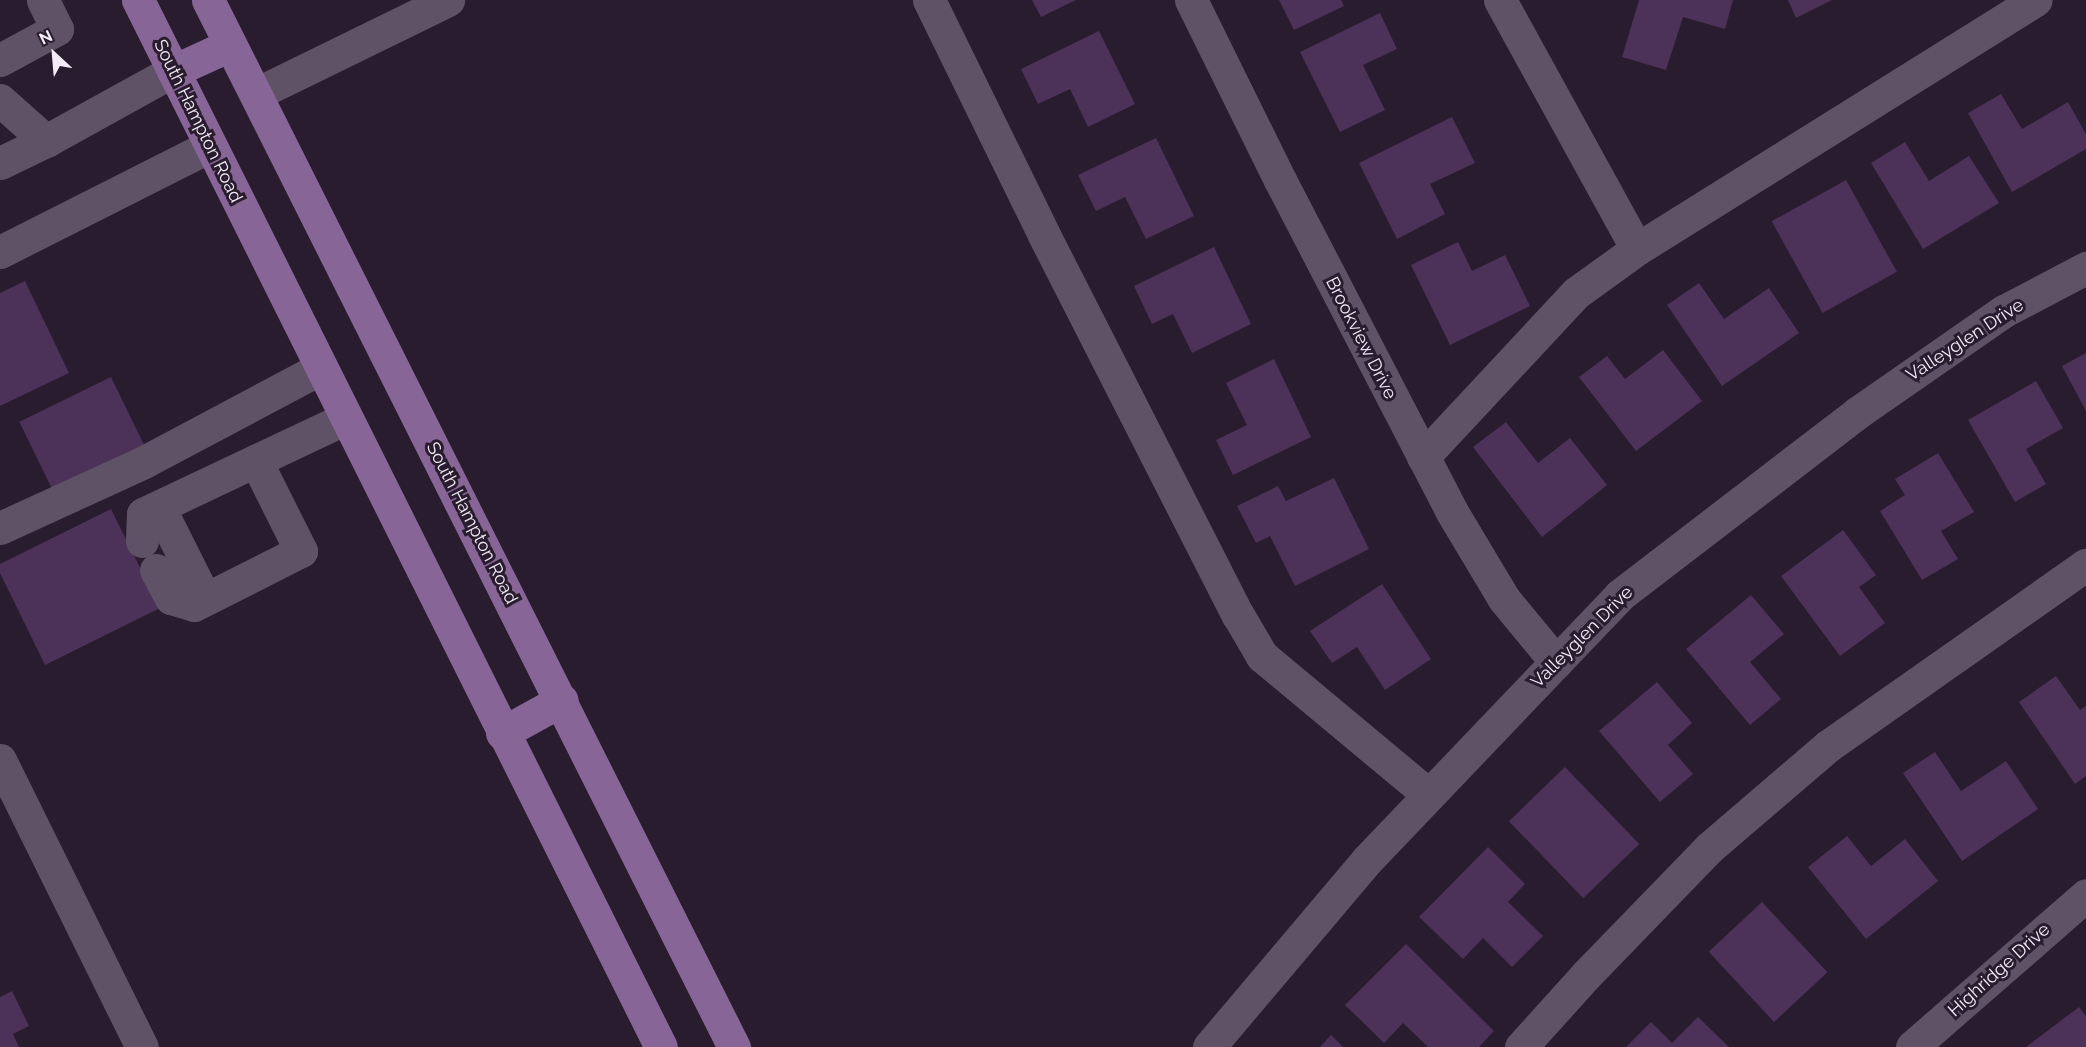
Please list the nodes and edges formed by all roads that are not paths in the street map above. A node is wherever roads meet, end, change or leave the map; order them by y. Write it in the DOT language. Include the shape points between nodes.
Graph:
graph roads {
  1 [pos="43,0"];
  2 [pos="138,0"];
  3 [pos="208,0"];
  4 [pos="448,0"];
  5 [pos="929,0"];
  6 [pos="1191,0"];
  7 [pos="1500,0"];
  8 [pos="2036,0"];
  9 [pos="230,45"];
  10 [pos="0,60"];
  11 [pos="173,71"];
  12 [pos="256,94"];
  13 [pos="0,100"];
  14 [pos="46,141"];
  15 [pos="210,146"];
  16 [pos="0,163"];
  17 [pos="1637,249"];
  18 [pos="0,252"];
  19 [pos="2086,268"];
  20 [pos="321,368"];
  21 [pos="346,418"];
  22 [pos="1423,457"];
  23 [pos="256,461"];
  24 [pos="159,507"];
  25 [pos="0,528"];
  26 [pos="2086,565"];
  27 [pos="205,599"];
  28 [pos="1556,662"];
  29 [pos="562,700"];
  30 [pos="502,733"];
  31 [pos="0,760"];
  32 [pos="1429,795"];
  33 [pos="2086,895"];
  34 [pos="142,1047"];
  35 [pos="661,1047"];
  36 [pos="734,1047"];
  37 [pos="1209,1047"];
  38 [pos="1521,1047"];
  39 [pos="1912,1047"];
  1 -- 10 [label="street" via="57,29"];
  2 -- 11 [label="main road, South Hampton Road"];
  3 -- 9 [label="main road, South Hampton Road"];
  4 -- 12 [label="street"];
  5 -- 32 [label="street" via="1054,255 1262,656"];
  6 -- 22 [label="street, Brookview Drive"];
  7 -- 17 [label="street"];
  8 -- 17 [label="street"];
  9 -- 11 [label="main road"];
  9 -- 12 [label="main road, South Hampton Road"];
  11 -- 14 [label="street"];
  11 -- 15 [label="main road, South Hampton Road"];
  12 -- 29 [label="main road, South Hampton Road"];
  13 -- 14 [label="street"];
  14 -- 16 [label="street"];
  15 -- 18 [label="street"];
  15 -- 20 [label="main road, South Hampton Road"];
  17 -- 22 [label="street" via="1575,293"];
  19 -- 28 [label="street, Valleyglen Drive" via="2004,311 1857,412 1620,595"];
  20 -- 21 [label="main road, South Hampton Road"];
  20 -- 25 [label="street" via="144,462"];
  21 -- 23 [label="street"];
  21 -- 30 [label="main road, South Hampton Road"];
  22 -- 28 [label="street, Brookview Drive" via="1504,599"];
  23 -- 24 [label="street"];
  23 -- 27 [label="street" via="301,551"];
  24 -- 27 [label="street"];
  24 -- 27 [label="street" via="143,514 149,556 171,598 194,605"];
  26 -- 38 [label="street" via="1828,746 1709,848"];
  28 -- 32 [label="street, Valleyglen Drive"];
  29 -- 30 [label="main road"];
  29 -- 36 [label="main road, South Hampton Road"];
  30 -- 35 [label="main road, South Hampton Road"];
  31 -- 34 [label="street"];
  32 -- 37 [label="street, Valleyglen Drive" via="1367,860"];
  33 -- 39 [label="street, Highridge Drive"];
}
